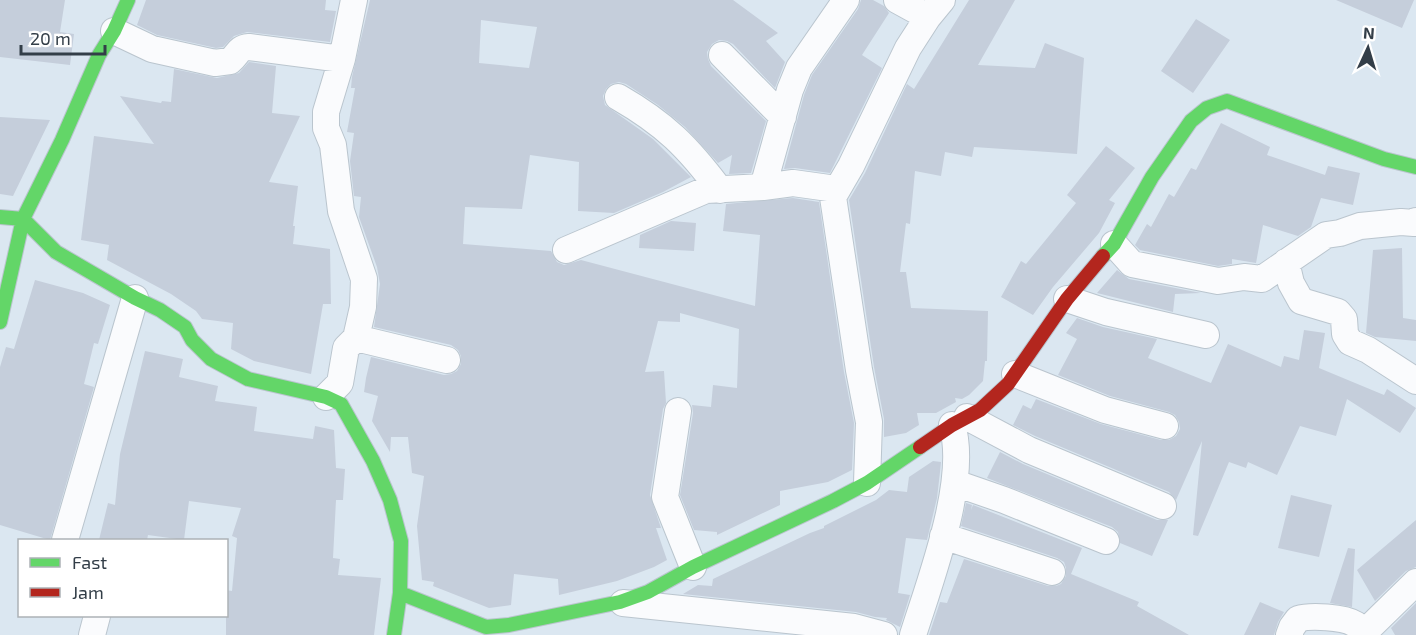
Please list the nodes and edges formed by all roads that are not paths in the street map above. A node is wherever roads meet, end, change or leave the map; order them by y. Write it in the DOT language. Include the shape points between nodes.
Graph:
graph roads {
  1 [pos="128,0"];
  2 [pos="354,0"];
  3 [pos="846,0"];
  4 [pos="897,0"];
  5 [pos="935,9"];
  6 [pos="114,31"];
  7 [pos="722,55"];
  8 [pos="342,59"];
  9 [pos="618,97"];
  10 [pos="783,117"];
  11 [pos="1416,167"];
  12 [pos="763,188"];
  13 [pos="836,189"];
  14 [pos="720,190"];
  15 [pos="0,217"];
  16 [pos="23,219"];
  17 [pos="1416,221"];
  18 [pos="1114,244"];
  19 [pos="567,250"];
  20 [pos="1286,262"];
  21 [pos="135,298"];
  22 [pos="1067,299"];
  23 [pos="0,322"];
  24 [pos="1206,335"];
  25 [pos="356,338"];
  26 [pos="447,360"];
  27 [pos="1015,374"];
  28 [pos="1416,381"];
  29 [pos="326,397"];
  30 [pos="678,411"];
  31 [pos="959,421"];
  32 [pos="1165,426"];
  33 [pos="867,483"];
  34 [pos="955,483"];
  35 [pos="1163,506"];
  36 [pos="943,536"];
  37 [pos="65,539"];
  38 [pos="1106,541"];
  39 [pos="693,567"];
  40 [pos="1052,572"];
  41 [pos="1416,582"];
  42 [pos="400,593"];
  43 [pos="620,602"];
  44 [pos="96,617"];
  45 [pos="486,631"];
  46 [pos="92,635"];
  47 [pos="394,635"];
  48 [pos="884,635"];
  49 [pos="913,635"];
  50 [pos="1289,635"];
  51 [pos="1365,635"];
  1 -- 6 [label="street"];
  2 -- 8 [label="street"];
  3 -- 10 [label="street" via="800,68"];
  4 -- 5 [label="street"];
  5 -- 13 [label="street" via="908,48"];
  6 -- 8 [label="street" via="152,50 215,63 230,61 237,52 249,47"];
  6 -- 16 [label="street" via="99,55"];
  7 -- 10 [label="street"];
  8 -- 25 [label="street" via="326,112 326,128 333,145 342,211 364,279"];
  9 -- 14 [label="street" via="673,134"];
  10 -- 12 [label="street"];
  11 -- 18 [label="street" via="1227,101 1211,106 1191,121 1152,177"];
  12 -- 13 [label="street" via="793,183"];
  12 -- 14 [label="street"];
  13 -- 33 [label="street" via="833,205 869,422"];
  14 -- 19 [label="street" via="706,190"];
  15 -- 16 [label="street"];
  16 -- 21 [label="street" via="56,252"];
  16 -- 23 [label="street"];
  17 -- 20 [label="street" via="1360,226 1326,235"];
  18 -- 20 [label="street" via="1132,264 1218,280 1262,279"];
  18 -- 22 [label="street"];
  20 -- 28 [label="street" via="1300,301 1338,312 1350,342"];
  21 -- 29 [label="street" via="185,327 211,359 248,379"];
  21 -- 37 [label="street"];
  22 -- 24 [label="street"];
  22 -- 27 [label="street"];
  25 -- 26 [label="street"];
  25 -- 29 [label="street" via="346,348 340,383"];
  27 -- 31 [label="street" via="994,399"];
  27 -- 32 [label="street" via="1105,410"];
  29 -- 42 [label="street" via="341,405 390,500 401,541"];
  30 -- 39 [label="street" via="665,497"];
  31 -- 33 [label="street"];
  31 -- 34 [label="street"];
  31 -- 35 [label="street"];
  33 -- 39 [label="street"];
  34 -- 36 [label="street"];
  34 -- 38 [label="street"];
  36 -- 40 [label="street"];
  36 -- 49 [label="street"];
  39 -- 43 [label="street" via="648,592"];
  41 -- 51 [label="street"];
  42 -- 45 [label="street"];
  42 -- 47 [label="street"];
  43 -- 45 [label="street"];
  43 -- 48 [label="street" via="836,624"];
  44 -- 46 [label="street"];
  50 -- 51 [label="street" via="1298,619 1312,617 1349,621"];
}
